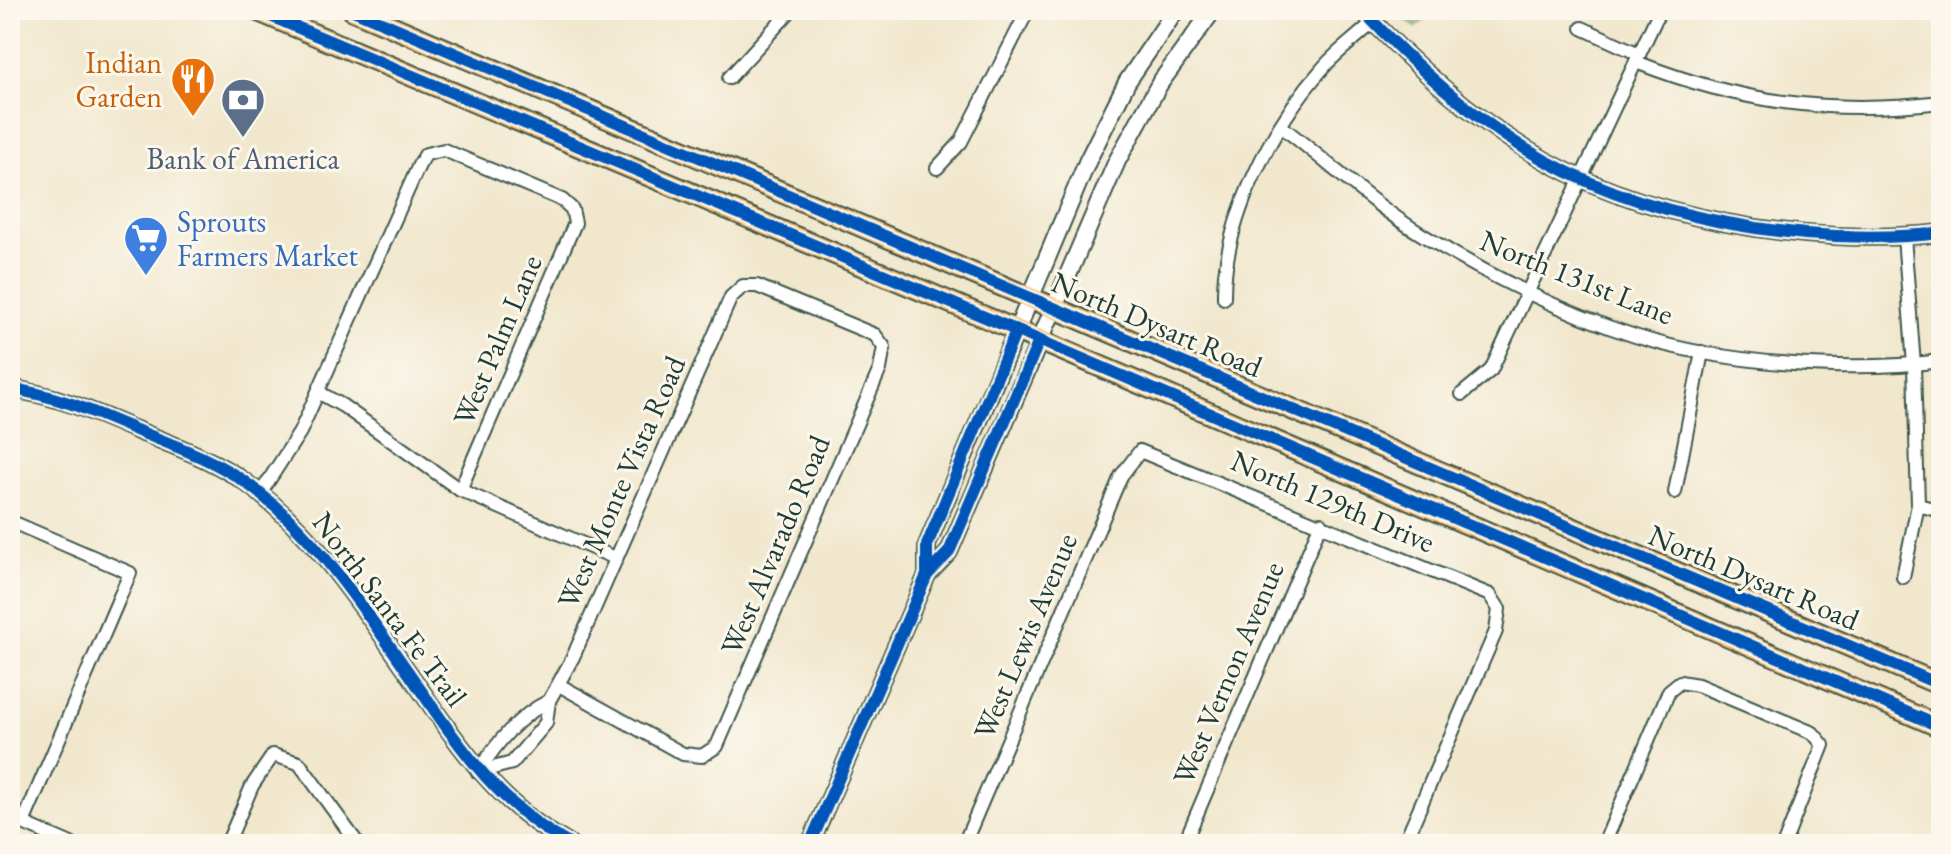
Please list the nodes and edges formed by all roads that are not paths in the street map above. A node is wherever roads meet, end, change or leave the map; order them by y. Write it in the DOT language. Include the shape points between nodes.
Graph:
graph roads {
  1 [pos="256,10"];
  2 [pos="353,10"];
  3 [pos="791,10"];
  4 [pos="1176,10"];
  5 [pos="1213,10"];
  6 [pos="1660,10"];
  7 [pos="1022,12"];
  8 [pos="1368,16"];
  9 [pos="1582,28"];
  10 [pos="1638,58"];
  11 [pos="729,78"];
  12 [pos="1941,102"];
  13 [pos="1282,127"];
  14 [pos="937,168"];
  15 [pos="1583,178"];
  16 [pos="1941,233"];
  17 [pos="1904,237"];
  18 [pos="1529,292"];
  19 [pos="1029,298"];
  20 [pos="1224,298"];
  21 [pos="1053,308"];
  22 [pos="1016,331"];
  23 [pos="1039,341"];
  24 [pos="884,347"];
  25 [pos="1702,352"];
  26 [pos="1941,361"];
  27 [pos="1914,365"];
  28 [pos="10,389"];
  29 [pos="318,392"];
  30 [pos="1462,394"];
  31 [pos="1140,451"];
  32 [pos="460,490"];
  33 [pos="1675,492"];
  34 [pos="260,494"];
  35 [pos="1918,505"];
  36 [pos="1941,511"];
  37 [pos="10,521"];
  38 [pos="1321,523"];
  39 [pos="615,558"];
  40 [pos="927,575"];
  41 [pos="1903,577"];
  42 [pos="559,685"];
  43 [pos="1941,685"];
  44 [pos="549,701"];
  45 [pos="1941,727"];
  46 [pos="478,772"];
  47 [pos="71,844"];
  48 [pos="227,844"];
  49 [pos="358,844"];
  50 [pos="569,844"];
  51 [pos="810,844"];
  52 [pos="964,844"];
  53 [pos="1184,844"];
  54 [pos="1404,844"];
  55 [pos="1604,844"];
  56 [pos="1784,844"];
  1 -- 22 [label="main road, North Dysart Road"];
  2 -- 19 [label="main road, North Dysart Road"];
  3 -- 11 [label="street"];
  4 -- 19 [label="street" via="1113,106"];
  5 -- 21 [label="street" via="1160,83 1130,136"];
  6 -- 10 [label="street"];
  7 -- 14 [label="street" via="961,142"];
  8 -- 13 [label="street" via="1324,66"];
  8 -- 15 [label="street" via="1420,69 1476,114 1525,149"];
  9 -- 10 [label="street"];
  10 -- 12 [label="street" via="1733,95 1798,107"];
  10 -- 15 [label="street"];
  13 -- 18 [label="street, North 131st Lane" via="1418,233"];
  13 -- 20 [label="street" via="1236,218 1223,264"];
  15 -- 17 [label="street" via="1623,196 1763,231"];
  15 -- 18 [label="street"];
  16 -- 17 [label="street"];
  17 -- 27 [label="street"];
  18 -- 25 [label="street, North 131st Lane" via="1634,335"];
  18 -- 30 [label="street" via="1491,370"];
  19 -- 21 [label="main road, North Dysart Road"];
  19 -- 22 [label="street"];
  21 -- 23 [label="street"];
  21 -- 43 [label="main road, North Dysart Road"];
  22 -- 23 [label="main road, North Dysart Road"];
  22 -- 40 [label="street" via="927,545"];
  23 -- 40 [label="street" via="949,552"];
  23 -- 45 [label="main road, North Dysart Road"];
  24 -- 39 [label="street, West Monte Vista Road" via="875,335 757,286 743,286 731,297"];
  24 -- 42 [label="street, West Alvarado Road" via="880,369 717,746 702,756 683,754"];
  25 -- 27 [label="street, North 131st Lane" via="1831,365"];
  25 -- 33 [label="street"];
  26 -- 27 [label="street, North 131st Lane"];
  27 -- 35 [label="street"];
  28 -- 34 [label="street, North Santa Fe Trail" via="48,396 116,422 221,469"];
  29 -- 32 [label="street"];
  29 -- 32 [label="street, West Palm Lane" via="426,154 444,150 562,200 572,209 575,223"];
  29 -- 34 [label="street" via="300,432"];
  31 -- 38 [label="street, North 129th Drive"];
  31 -- 52 [label="street, West Lewis Avenue" via="1121,476"];
  32 -- 39 [label="street"];
  34 -- 46 [label="street, North Santa Fe Trail" via="334,568"];
  35 -- 36 [label="street"];
  35 -- 41 [label="street"];
  37 -- 47 [label="street" via="130,573 23,823"];
  38 -- 53 [label="street, West Vernon Avenue"];
  38 -- 54 [label="street, North 129th Drive" via="1490,595 1499,609 1496,631"];
  39 -- 42 [label="street, West Monte Vista Road"];
  40 -- 51 [label="street"];
  42 -- 44 [label="street, West Monte Vista Road"];
  44 -- 46 [label="street, West Monte Vista Road" via="529,711"];
  44 -- 46 [label="street, West Monte Vista Road" via="546,723 512,763"];
  46 -- 50 [label="street, North Santa Fe Trail" via="517,808"];
  48 -- 49 [label="street" via="252,786 273,755 299,763"];
  55 -- 56 [label="street" via="1669,691 1680,682 1813,733 1823,745"];
}
